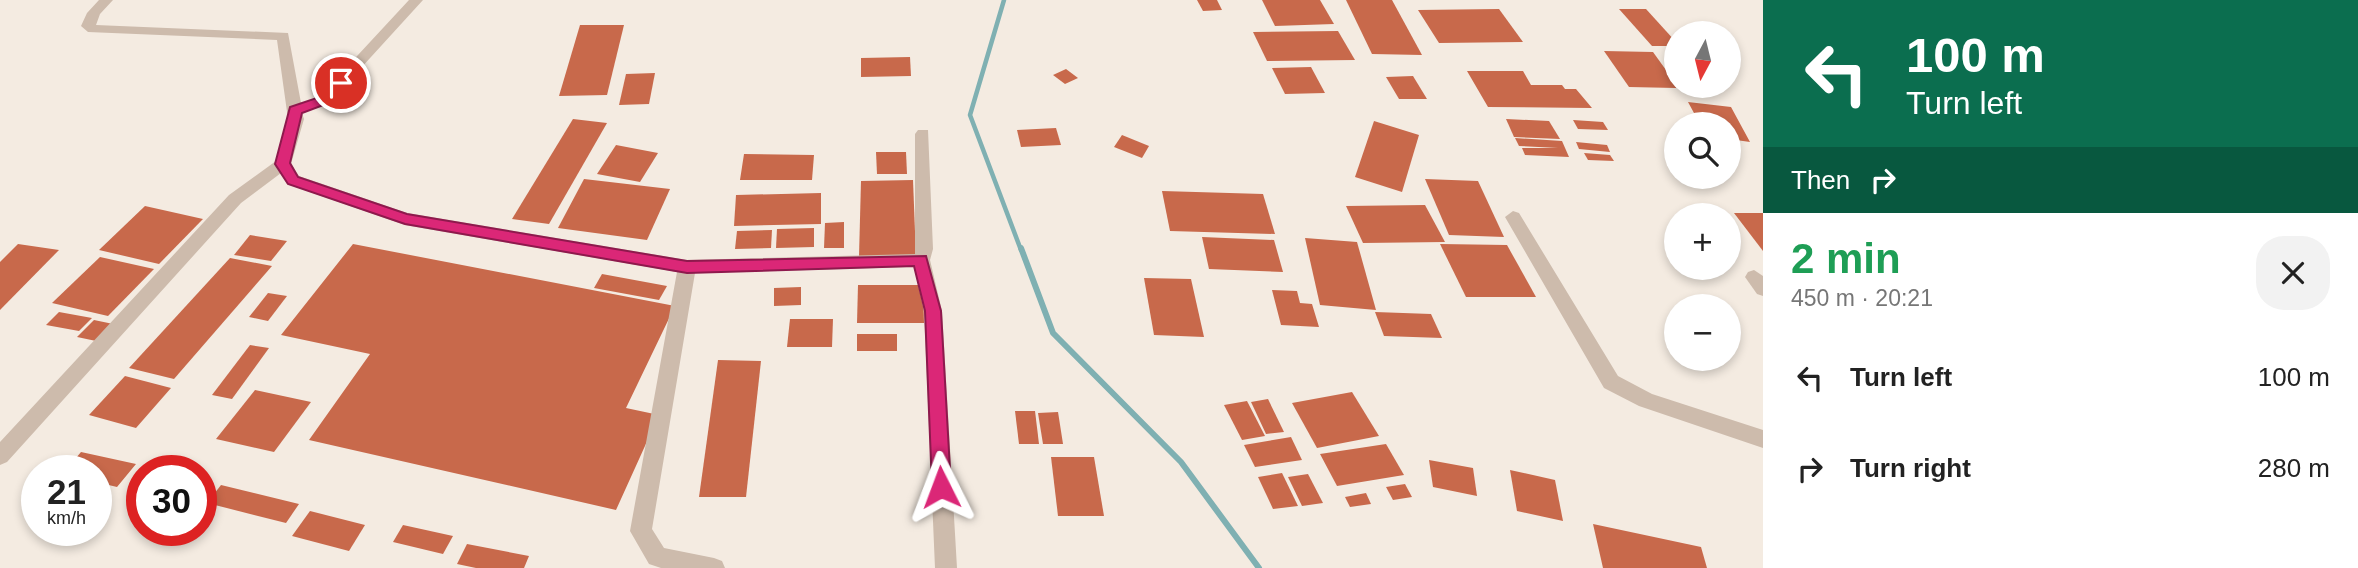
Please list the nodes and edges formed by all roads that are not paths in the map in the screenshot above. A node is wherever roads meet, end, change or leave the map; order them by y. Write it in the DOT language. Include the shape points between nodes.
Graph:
graph roads {
  1 [pos="106,0"];
  2 [pos="416,0"];
  3 [pos="295,110"];
  4 [pos="923,134"];
  5 [pos="283,164"];
  6 [pos="1513,218"];
  7 [pos="921,260"];
  8 [pos="687,267"];
  9 [pos="1763,439"];
  10 [pos="0,456"];
  11 [pos="714,568"];
  12 [pos="946,568"];
  1 -- 3 [label="street" via="88,26 93,29 283,36"];
  2 -- 3 [label="street" via="324,100"];
  3 -- 5 [label="street"];
  4 -- 7 [label="street" via="925,249"];
  5 -- 8 [label="street" via="293,180 405,219"];
  5 -- 10 [label="street" via="235,199"];
  6 -- 9 [label="street" via="1611,382 1646,400"];
  7 -- 8 [label="street"];
  7 -- 12 [label="street" via="933,311"];
  8 -- 11 [label="street" via="641,531 657,557"];
}
